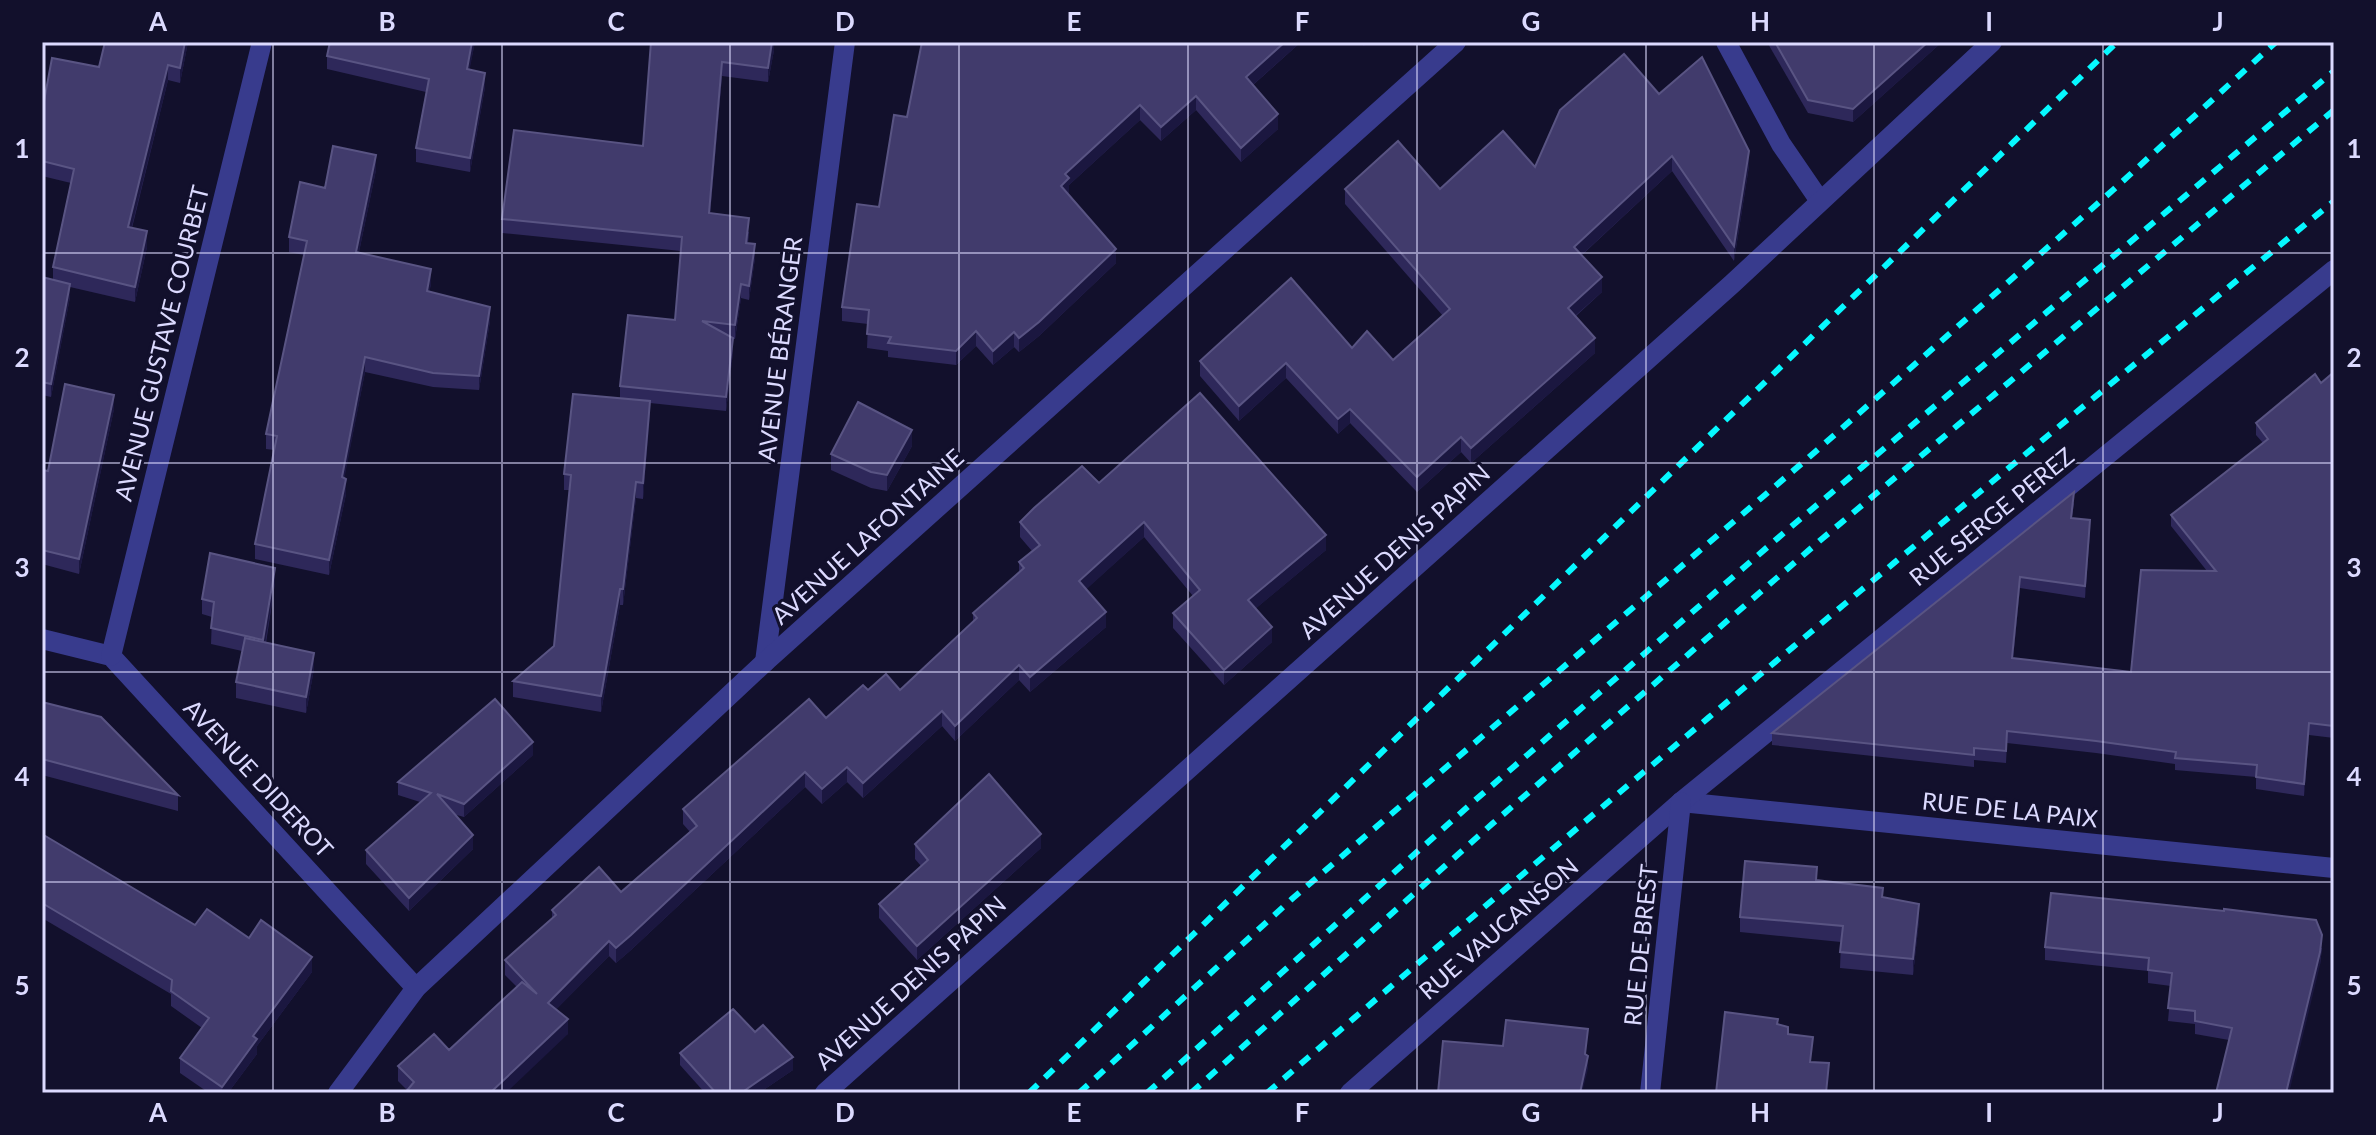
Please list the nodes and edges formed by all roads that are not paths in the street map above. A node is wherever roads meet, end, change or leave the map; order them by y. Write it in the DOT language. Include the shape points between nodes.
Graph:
graph roads {
  1 [pos="262,42"];
  2 [pos="845,42"];
  3 [pos="1456,42"];
  4 [pos="1726,42"];
  5 [pos="1992,42"];
  6 [pos="1820,201"];
  7 [pos="2334,270"];
  8 [pos="42,639"];
  9 [pos="111,656"];
  10 [pos="765,662"];
  11 [pos="1681,802"];
  12 [pos="2334,868"];
  13 [pos="416,988"];
  14 [pos="338,1093"];
  15 [pos="825,1093"];
  16 [pos="1350,1093"];
  17 [pos="1650,1093"];
  1 -- 9 [label="street, AVENUE GUSTAVE COURBET"];
  2 -- 10 [label="street, AVENUE BÉRANGER"];
  3 -- 10 [label="street, AVENUE LAFONTAINE"];
  4 -- 6 [label="street" via="1781,144"];
  5 -- 6 [label="street, AVENUE DENIS PAPIN"];
  6 -- 15 [label="street, AVENUE DENIS PAPIN"];
  7 -- 11 [label="street, RUE SERGE PEREZ"];
  8 -- 9 [label="street"];
  9 -- 13 [label="street, AVENUE DIDEROT"];
  10 -- 13 [label="street, AVENUE LAFONTAINE"];
  11 -- 12 [label="street, RUE DE LA PAIX"];
  11 -- 16 [label="street, RUE VAUCANSON"];
  11 -- 17 [label="street, RUE DE BREST"];
  13 -- 14 [label="street, AVENUE LAFONTAINE"];
}
